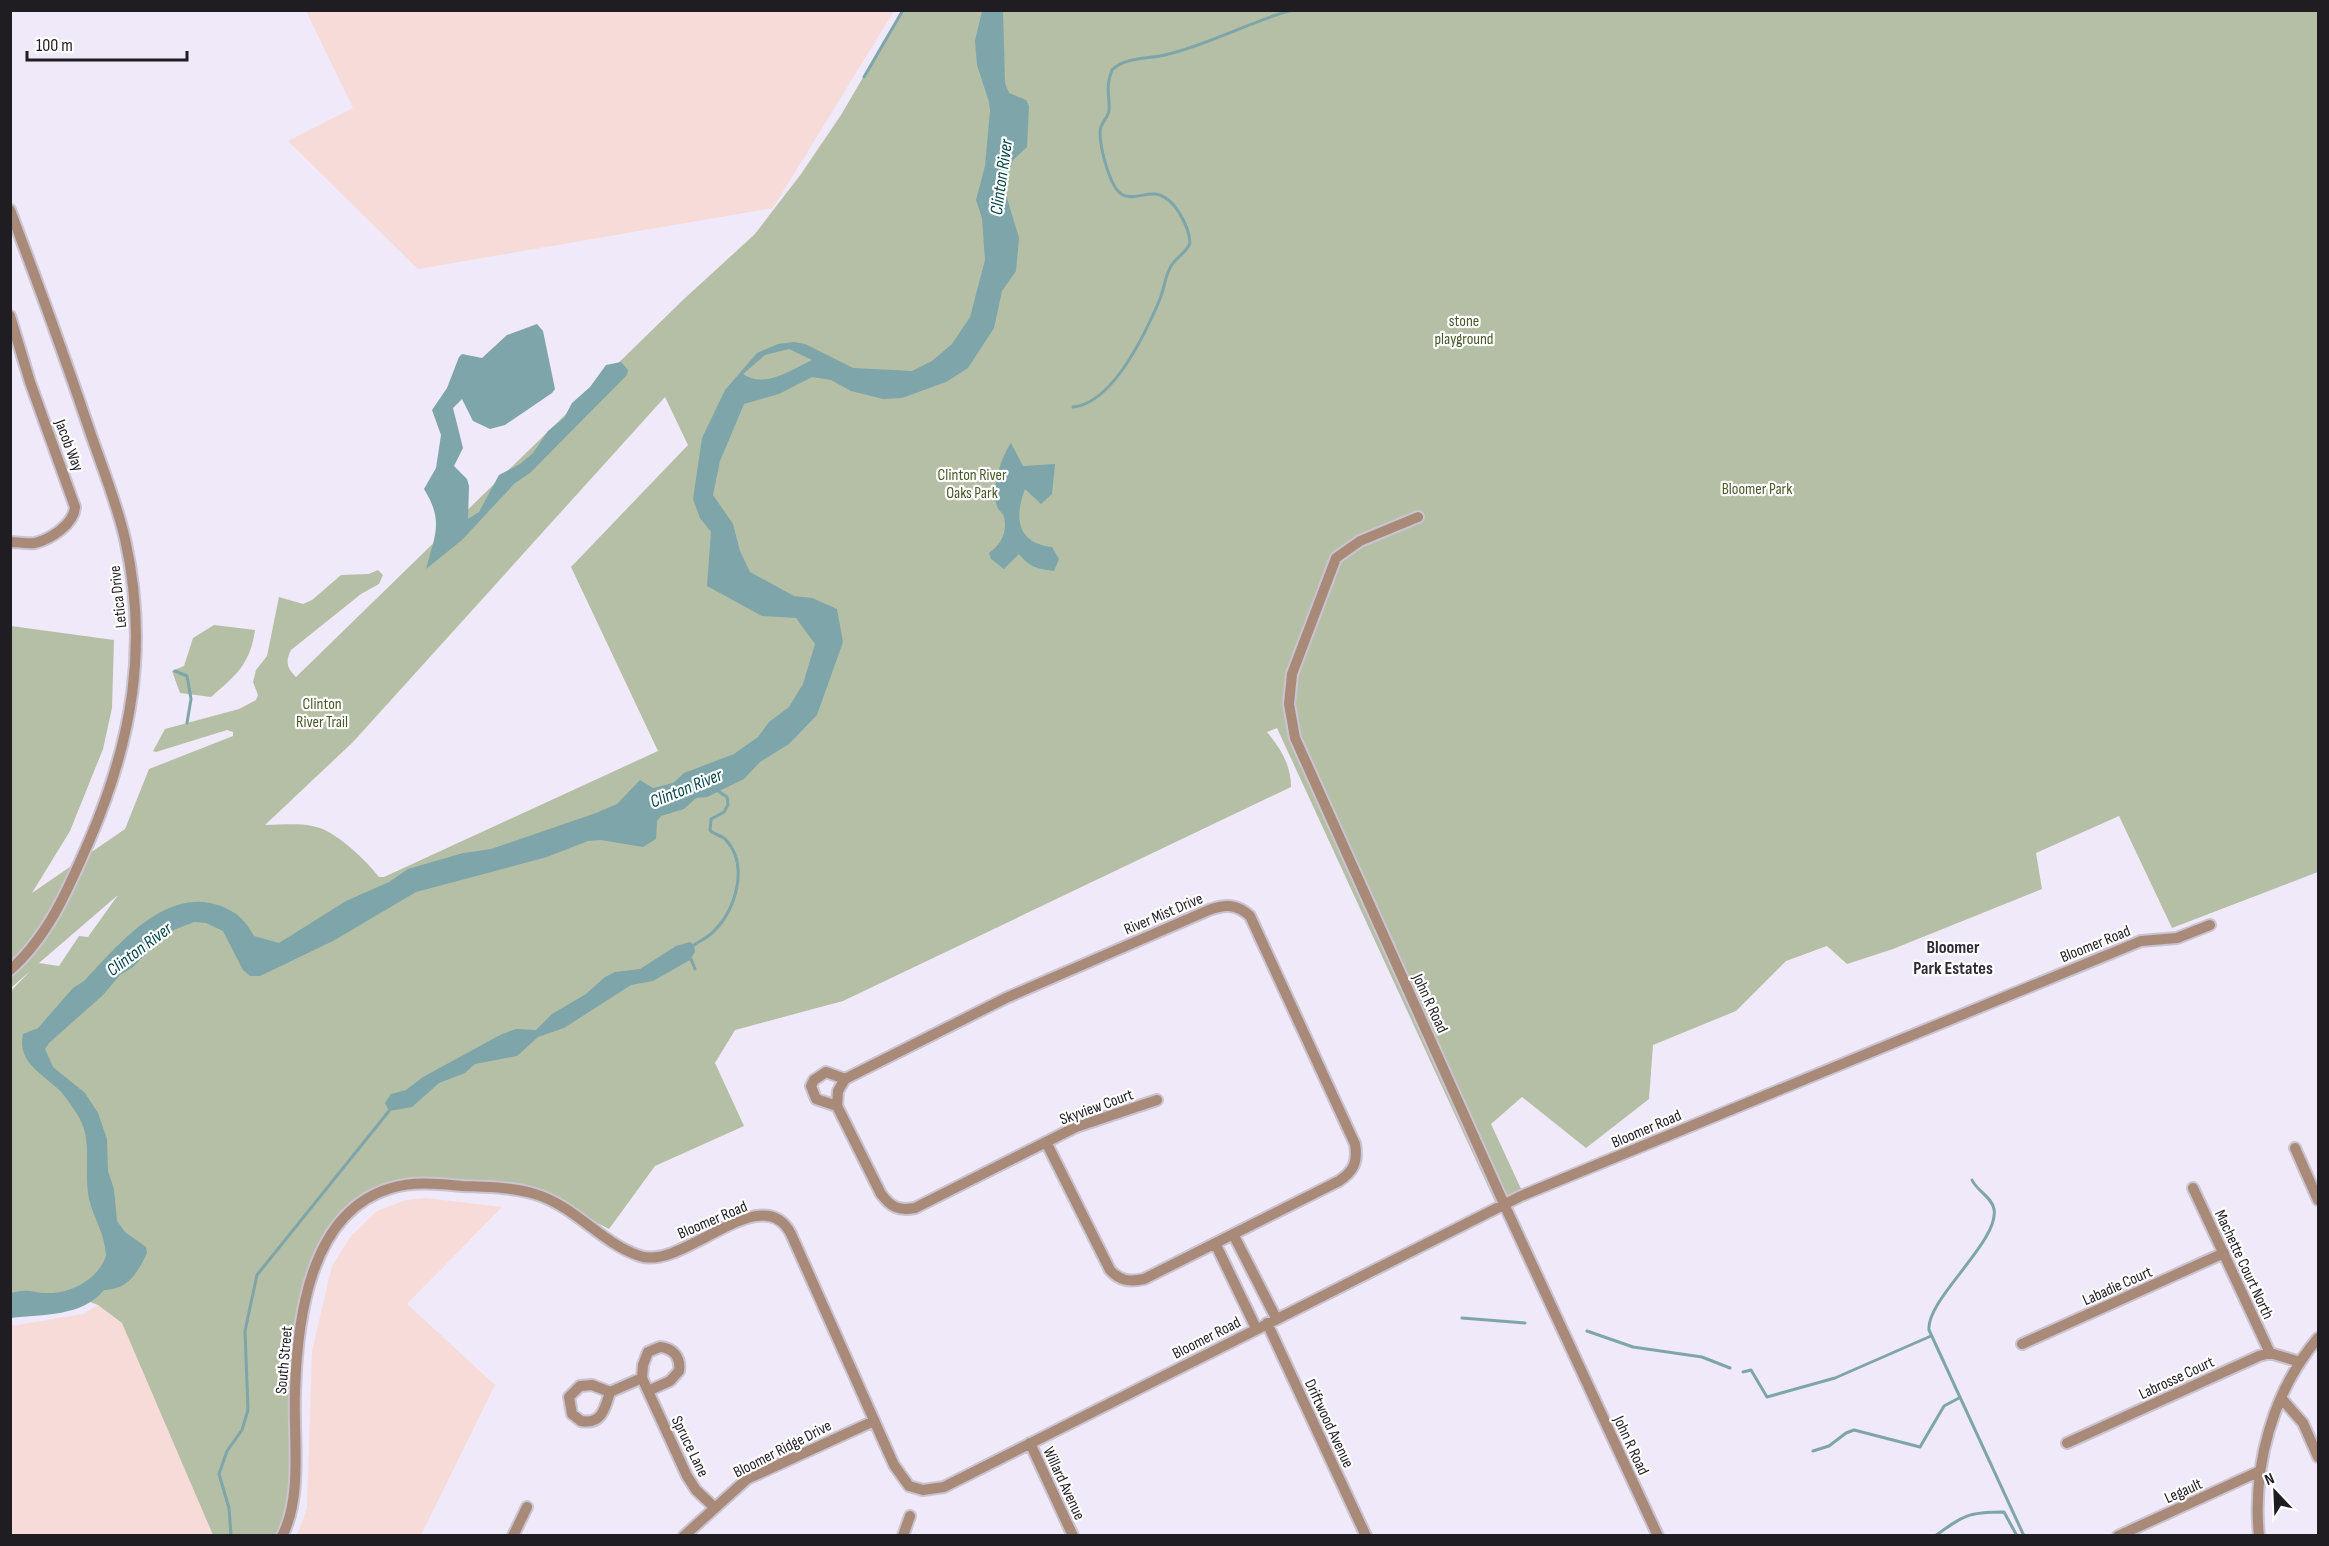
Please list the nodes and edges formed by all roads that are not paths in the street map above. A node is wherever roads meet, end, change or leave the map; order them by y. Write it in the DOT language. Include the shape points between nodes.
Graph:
graph roads {
  1 [pos="10,210"];
  2 [pos="10,316"];
  3 [pos="1418,517"];
  4 [pos="10,542"];
  5 [pos="2210,926"];
  6 [pos="10,970"];
  7 [pos="845,1079"];
  8 [pos="1157,1100"];
  9 [pos="837,1106"];
  10 [pos="1046,1142"];
  11 [pos="2295,1148"];
  12 [pos="2193,1188"];
  13 [pos="2319,1200"];
  14 [pos="360,1203"];
  15 [pos="1504,1204"];
  16 [pos="1233,1234"];
  17 [pos="1215,1244"];
  18 [pos="2224,1253"];
  19 [pos="1266,1323"];
  20 [pos="2319,1338"];
  21 [pos="2022,1344"];
  22 [pos="2270,1353"];
  23 [pos="2300,1362"];
  24 [pos="642,1378"];
  25 [pos="648,1391"];
  26 [pos="610,1392"];
  27 [pos="2282,1399"];
  28 [pos="874,1420"];
  29 [pos="1030,1443"];
  30 [pos="2067,1443"];
  31 [pos="2319,1457"];
  32 [pos="2260,1471"];
  33 [pos="527,1507"];
  34 [pos="715,1508"];
  35 [pos="910,1516"];
  36 [pos="282,1536"];
  37 [pos="513,1536"];
  38 [pos="684,1536"];
  39 [pos="903,1536"];
  40 [pos="1073,1536"];
  41 [pos="1366,1536"];
  42 [pos="1658,1536"];
  43 [pos="2118,1536"];
  44 [pos="2259,1536"];
  1 -- 6 [label="street, Letica Drive" via="65,357 124,537 136,613 136,659 127,732 110,794 42,934"];
  2 -- 4 [label="street, Jacob Way" via="75,516 66,526 35,543"];
  3 -- 15 [label="street, John R Road" via="1360,541 1336,558 1292,674 1289,704 1302,756"];
  5 -- 15 [label="street, Bloomer Road" via="2177,938 2141,940"];
  7 -- 9 [label="street" via="838,1091"];
  7 -- 9 [label="street, River Mist Drive" via="826,1072 811,1086 816,1099"];
  7 -- 16 [label="street, River Mist Drive" via="1031,987 1209,910 1236,906 1250,916 1357,1153 1349,1175"];
  8 -- 10 [label="street, Skyview Court" via="1093,1120"];
  9 -- 10 [label="street" via="881,1194 898,1209 915,1208"];
  10 -- 17 [label="street, River Mist Drive" via="1110,1270 1119,1278 1144,1279"];
  11 -- 13 [label="street"];
  12 -- 18 [label="street, Machette Court North"];
  14 -- 28 [label="street, Bloomer Road" via="388,1189 418,1184 525,1191 564,1207 615,1244 650,1258 756,1216 776,1216 791,1234"];
  14 -- 36 [label="street, South Street" via="328,1239 306,1300 296,1359 294,1493"];
  15 -- 19 [label="street, Bloomer Road"];
  15 -- 42 [label="street, John R Road"];
  16 -- 17 [label="street, River Mist Drive"];
  16 -- 19 [label="street"];
  17 -- 19 [label="street"];
  18 -- 21 [label="street, Labadie Court"];
  18 -- 22 [label="street, Machette Court North"];
  19 -- 29 [label="street, Bloomer Road"];
  19 -- 41 [label="street, Driftwood Avenue"];
  20 -- 23 [label="street"];
  22 -- 23 [label="street"];
  22 -- 30 [label="street, Labrosse Court"];
  23 -- 27 [label="street"];
  24 -- 25 [label="street, Spruce Lane"];
  24 -- 25 [label="street" via="644,1358 651,1350 666,1347 676,1354 680,1365 676,1377"];
  24 -- 26 [label="street"];
  25 -- 34 [label="street, Spruce Lane" via="687,1476"];
  27 -- 31 [label="street" via="2302,1423"];
  27 -- 32 [label="street" via="2267,1436"];
  28 -- 29 [label="street, Bloomer Road" via="903,1481 923,1491 944,1487"];
  28 -- 34 [label="street, Bloomer Ridge Drive" via="759,1473 734,1488"];
  29 -- 40 [label="street, Willard Avenue"];
  32 -- 43 [label="street, Legault"];
  32 -- 44 [label="street"];
  33 -- 37 [label="street"];
  34 -- 38 [label="street, Bloomer Ridge Drive"];
  35 -- 39 [label="street"];
}
